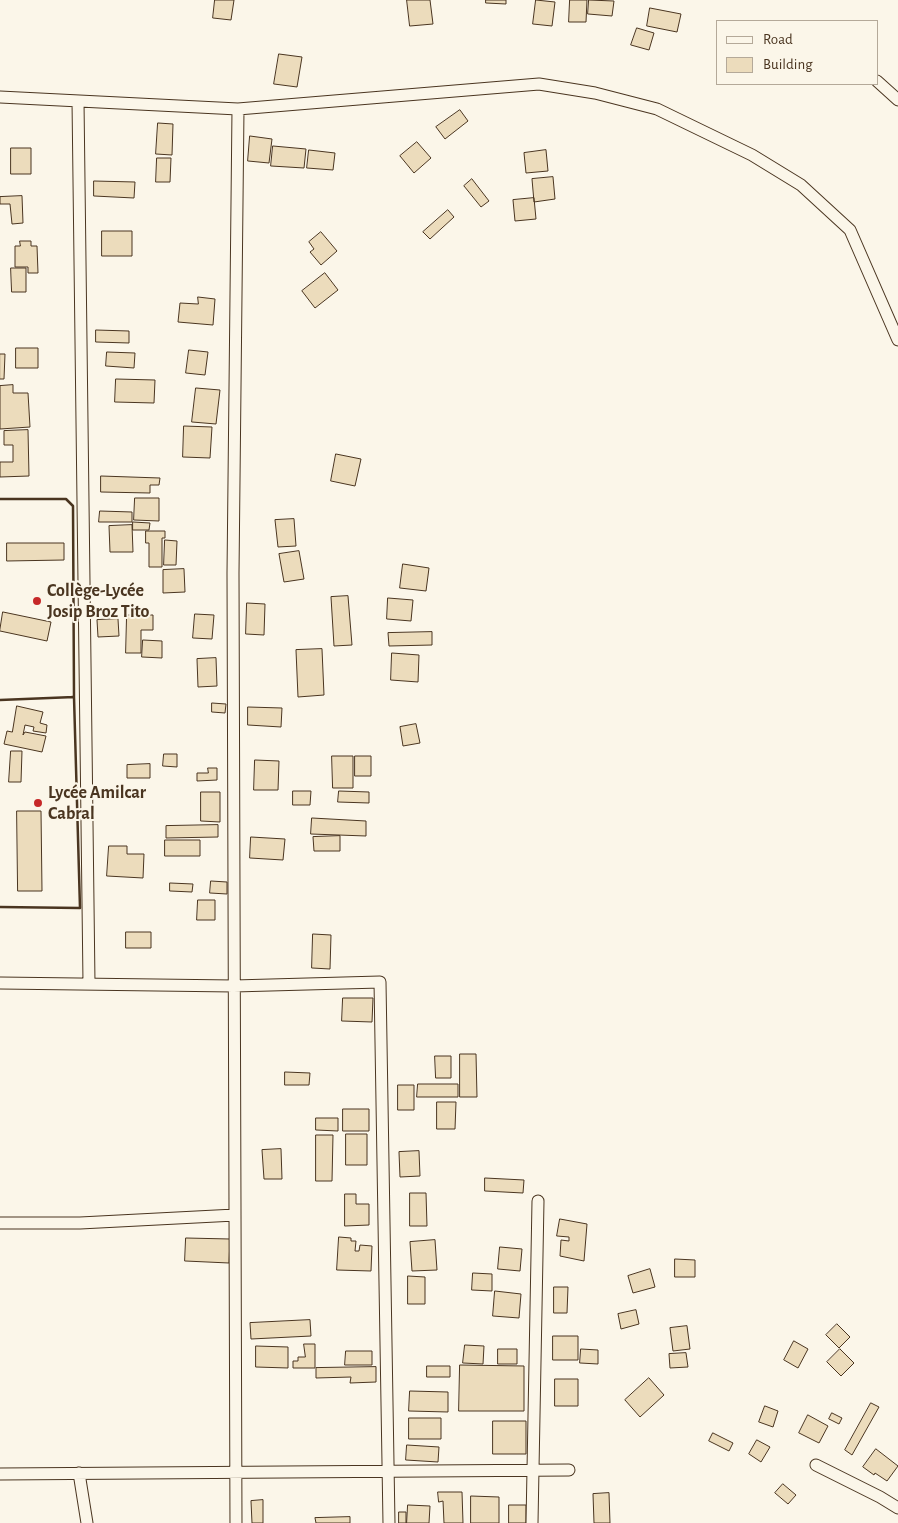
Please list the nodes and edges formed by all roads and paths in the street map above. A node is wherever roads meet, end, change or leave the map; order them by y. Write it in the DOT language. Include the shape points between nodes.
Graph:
graph roads {
  1 [pos="878,82"];
  2 [pos="0,97"];
  3 [pos="898,100"];
  4 [pos="78,101"];
  5 [pos="238,109"];
  6 [pos="898,340"];
  7 [pos="0,983"];
  8 [pos="89,983"];
  9 [pos="234,986"];
  10 [pos="538,1201"];
  11 [pos="235,1215"];
  12 [pos="0,1223"];
  13 [pos="816,1465"];
  14 [pos="389,1470"];
  15 [pos="532,1470"];
  16 [pos="569,1470"];
  17 [pos="236,1472"];
  18 [pos="79,1473"];
  19 [pos="0,1474"];
  20 [pos="898,1508"];
  21 [pos="86,1523"];
  22 [pos="236,1523"];
  23 [pos="389,1523"];
  24 [pos="532,1523"];
  1 -- 3 [label="street"];
  2 -- 4 [label="street"];
  4 -- 5 [label="street"];
  4 -- 8 [label="street"];
  5 -- 6 [label="street" via="539,84 595,93 657,109 752,155 801,185 850,230"];
  5 -- 9 [label="street" via="233,564"];
  7 -- 8 [label="street"];
  8 -- 9 [label="street"];
  9 -- 11 [label="street"];
  9 -- 14 [label="street" via="380,982"];
  10 -- 15 [label="street"];
  11 -- 12 [label="street" via="80,1223"];
  11 -- 17 [label="street"];
  13 -- 20 [label="street"];
  14 -- 15 [label="street"];
  14 -- 17 [label="street"];
  14 -- 23 [label="street"];
  15 -- 16 [label="street"];
  15 -- 24 [label="street"];
  17 -- 18 [label="street"];
  17 -- 22 [label="street"];
  18 -- 19 [label="street"];
  18 -- 21 [label="street"];
}
